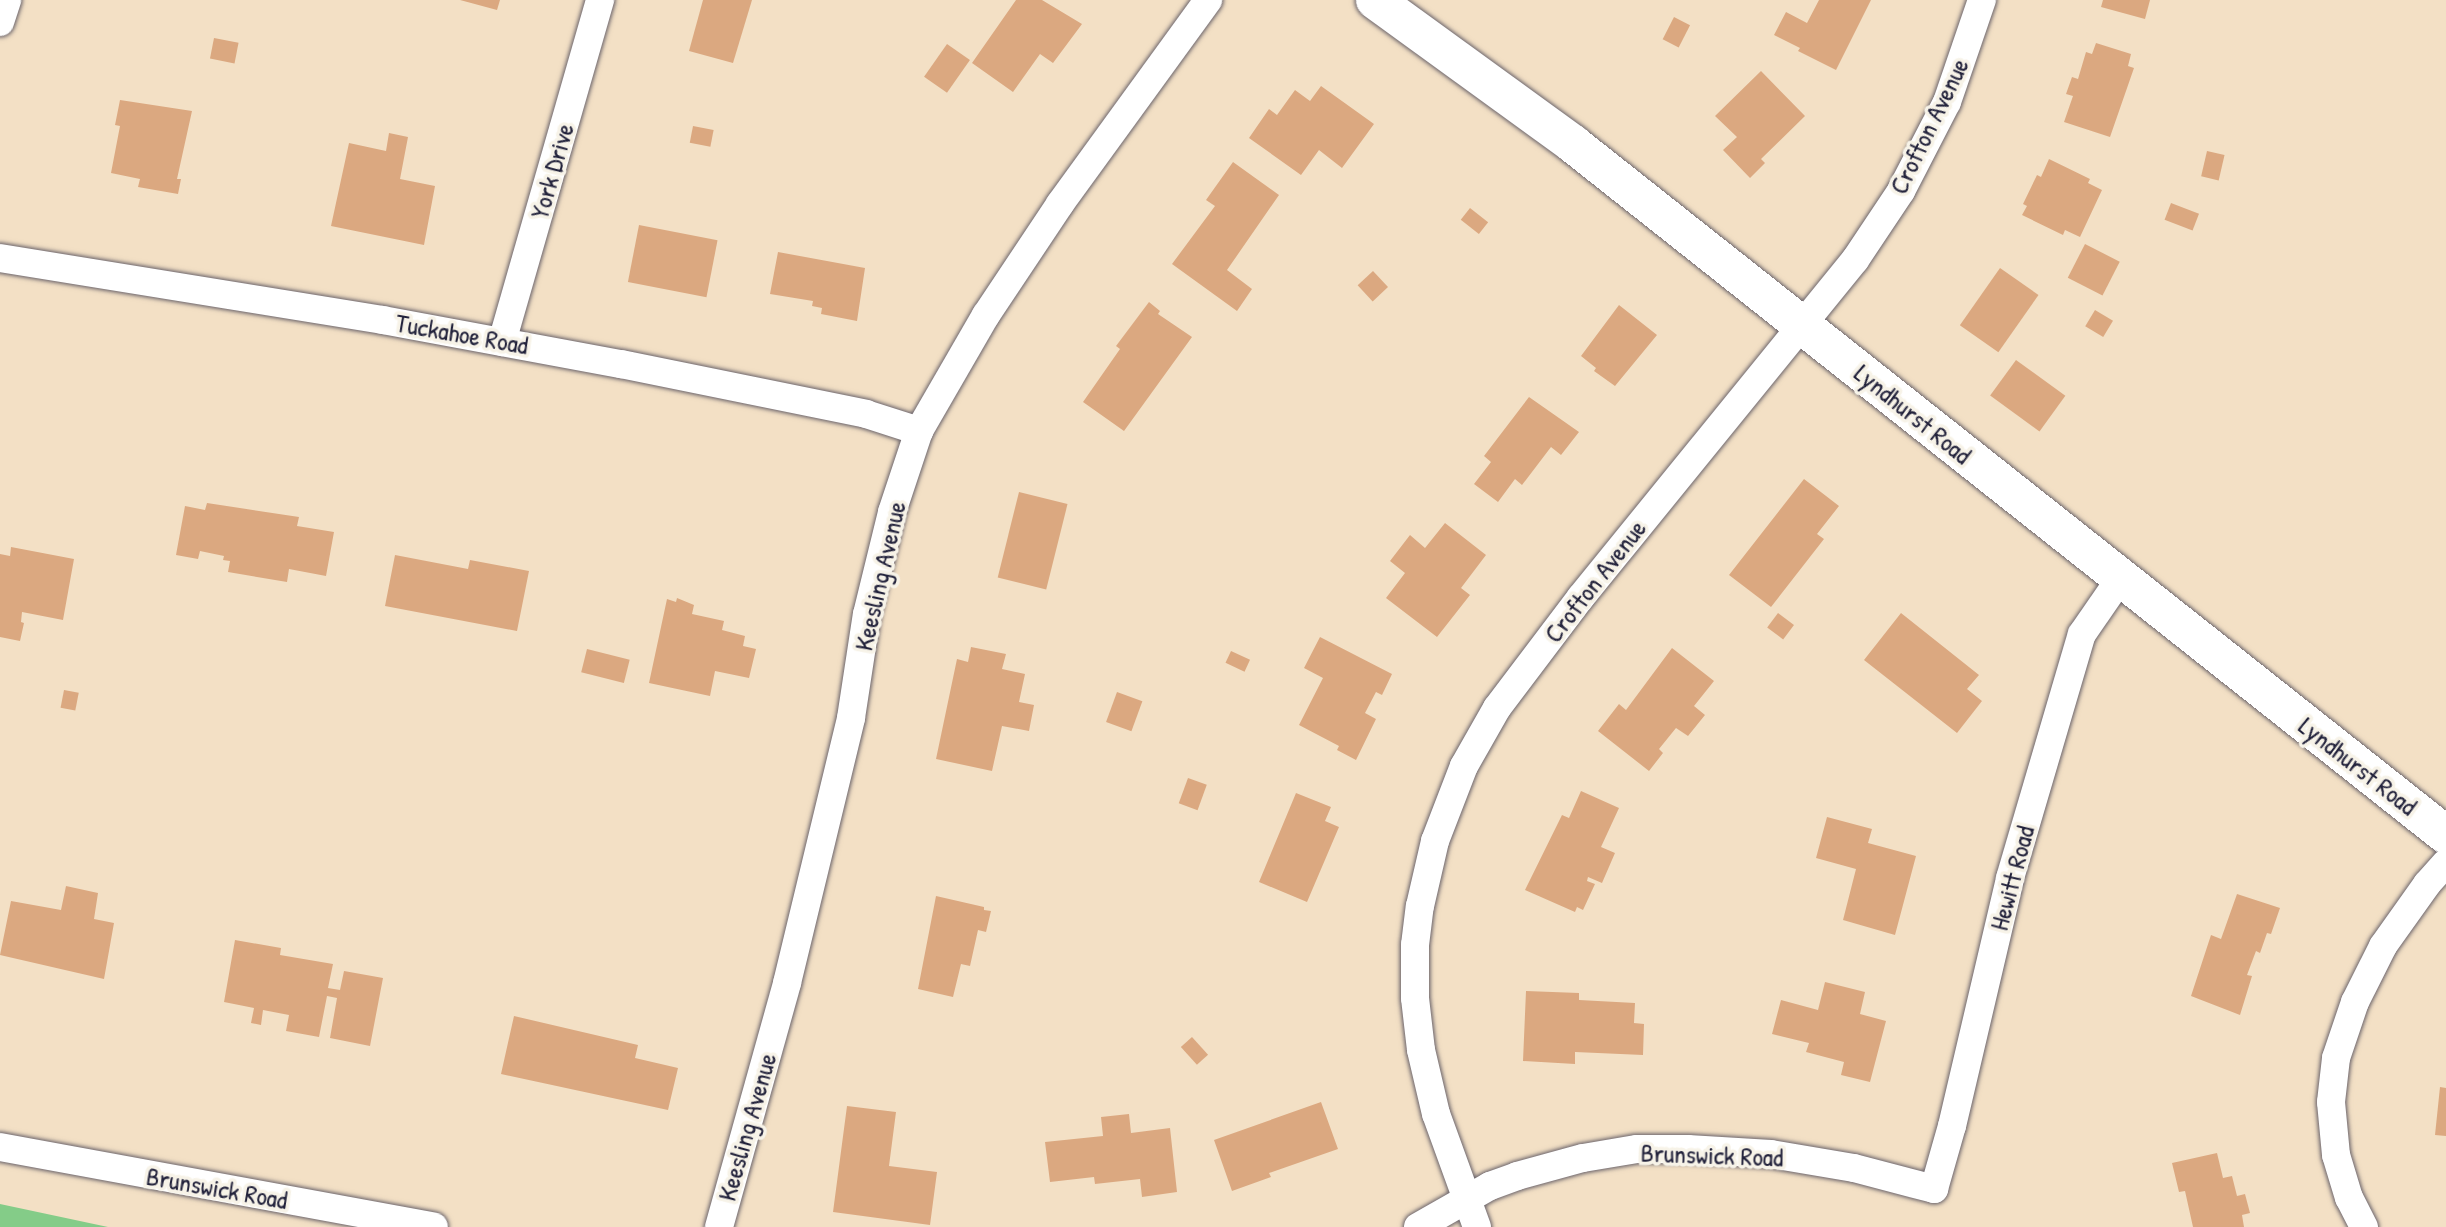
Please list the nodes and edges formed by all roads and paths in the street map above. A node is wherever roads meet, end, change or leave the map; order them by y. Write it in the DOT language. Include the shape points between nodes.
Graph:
graph roads {
  1 [pos="6,0"];
  2 [pos="600,0"];
  3 [pos="1208,0"];
  4 [pos="1375,0"];
  5 [pos="1982,0"];
  6 [pos="0,22"];
  7 [pos="0,258"];
  8 [pos="1802,325"];
  9 [pos="502,342"];
  10 [pos="919,431"];
  11 [pos="2119,579"];
  12 [pos="2446,835"];
  13 [pos="2446,863"];
  14 [pos="0,1147"];
  15 [pos="1934,1189"];
  16 [pos="1467,1200"];
  17 [pos="434,1227"];
  18 [pos="719,1227"];
  19 [pos="1418,1227"];
  20 [pos="1477,1227"];
  21 [pos="2364,1227"];
  1 -- 6 [label="street"];
  2 -- 9 [label="street, York Drive"];
  3 -- 10 [label="street, Keesling Avenue" via="1045,226 986,315"];
  4 -- 8 [label="main road, Lyndhurst Road" via="1573,144"];
  5 -- 8 [label="street, Crofton Avenue" via="1947,102 1901,191 1855,260"];
  7 -- 9 [label="street, Tuckahoe Road"];
  8 -- 11 [label="main road, Lyndhurst Road"];
  8 -- 16 [label="street, Crofton Avenue" via="1497,708 1464,766 1435,841 1418,922 1415,998 1436,1114"];
  9 -- 10 [label="street, Tuckahoe Road" via="866,414"];
  10 -- 18 [label="street, Keesling Avenue" via="892,512 867,614 851,718 787,983"];
  11 -- 12 [label="main road, Lyndhurst Road"];
  11 -- 15 [label="street, Hewitt Road" via="2082,634 2010,878"];
  13 -- 21 [label="street" via="2383,946 2355,1002 2336,1058 2331,1102 2336,1155"];
  14 -- 17 [label="street, Brunswick Road"];
  15 -- 16 [label="street, Brunswick Road" via="1854,1168 1771,1154 1637,1149 1517,1176"];
  16 -- 19 [label="street, Brunswick Road"];
  16 -- 20 [label="street, Crofton Avenue"];
}
